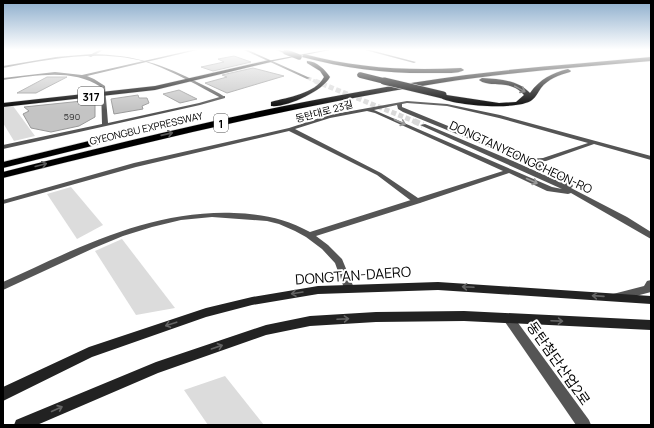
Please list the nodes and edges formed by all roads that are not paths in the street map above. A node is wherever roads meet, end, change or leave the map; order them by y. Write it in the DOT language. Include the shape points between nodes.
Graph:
graph roads {
  1 [pos="108,70"];
  2 [pos="165,70"];
  3 [pos="233,70"];
  4 [pos="290,70"];
  5 [pos="322,70"];
  6 [pos="337,70"];
  7 [pos="342,70"];
  8 [pos="372,70"];
  9 [pos="475,70"];
  10 [pos="493,70"];
  11 [pos="521,70"];
  12 [pos="573,70"];
  13 [pos="342,72"];
  14 [pos="83,76"];
  15 [pos="308,78"];
  16 [pos="3,79"];
  17 [pos="189,81"];
  18 [pos="440,81"];
  19 [pos="103,94"];
  20 [pos="441,96"];
  21 [pos="400,103"];
  22 [pos="3,104"];
  23 [pos="274,104"];
  24 [pos="364,110"];
  25 [pos="105,124"];
  26 [pos="423,125"];
  27 [pos="290,129"];
  28 [pos="595,142"];
  29 [pos="3,147"];
  30 [pos="651,158"];
  31 [pos="523,159"];
  32 [pos="544,160"];
  33 [pos="3,165"];
  34 [pos="549,170"];
  35 [pos="509,171"];
  36 [pos="3,175"];
  37 [pos="579,194"];
  38 [pos="417,200"];
  39 [pos="3,202"];
  40 [pos="640,229"];
  41 [pos="309,235"];
  42 [pos="651,236"];
  43 [pos="651,244"];
  44 [pos="651,284"];
  45 [pos="3,286"];
  46 [pos="349,288"];
  47 [pos="616,298"];
  48 [pos="651,300"];
  49 [pos="509,319"];
  50 [pos="651,326"];
  51 [pos="3,394"];
  52 [pos="21,425"];
  53 [pos="584,425"];
  1 -- 14 [label="street"];
  2 -- 17 [label="street"];
  3 -- 17 [label="main road, 317"];
  4 -- 15 [label="street"];
  5 -- 23 [label="highway" via="326,75 326,81 322,86"];
  6 -- 13 [label="highway"];
  7 -- 20 [label="highway, bridge"];
  8 -- 9 [label="highway" via="435,73"];
  10 -- 23 [label="highway, GYEONGBU EXPRESSWAY / 1" via="375,86"];
  11 -- 18 [label="highway, GYEONGBU EXPRESSWAY / 1"];
  12 -- 20 [label="highway" via="543,82 524,102 506,105 483,104"];
  14 -- 16 [label="street" via="52,74"];
  14 -- 19 [label="street" via="100,83 103,86"];
  17 -- 19 [label="main road, 317"];
  17 -- 25 [label="street" via="223,97"];
  18 -- 20 [label="highway, one-way" via="496,81 520,88 528,95 522,100 504,103"];
  36 -- 18 [label="highway, GYEONGBU EXPRESSWAY / 1, one-way" via="257,115"];
  19 -- 22 [label="main road, 317"];
  19 -- 25 [label="street"];
  21 -- 24 [label="street, 동탄대로 23길"];
  21 -- 28 [label="street, 동탄대로 23길" via="428,103 464,109"];
  21 -- 31 [label="street" via="400,108 405,111"];
  23 -- 33 [label="highway, GYEONGBU EXPRESSWAY / 1"];
  24 -- 27 [label="street, 동탄대로 23길"];
  24 -- 35 [label="street, one-way" via="377,112"];
  25 -- 29 [label="street"];
  26 -- 37 [label="street, DONGTANYEONGCHEON-RO"];
  27 -- 38 [label="street" via="379,174"];
  27 -- 39 [label="street, 동탄대로 23길" via="134,165"];
  28 -- 30 [label="street, 동탄대로 23길"];
  28 -- 32 [label="street"];
  31 -- 32 [label="street"];
  31 -- 34 [label="street"];
  32 -- 34 [label="street" via="544,165"];
  34 -- 37 [label="street"];
  35 -- 37 [label="street, one-way" via="550,189"];
  35 -- 38 [label="street"];
  37 -- 40 [label="street, DONGTANYEONGCHEON-RO"];
  38 -- 41 [label="street"];
  40 -- 42 [label="street, DONGTANYEONGCHEON-RO"];
  40 -- 43 [label="street"];
  41 -- 45 [label="street" via="286,223 260,217 207,214 180,216 123,232"];
  41 -- 46 [label="street" via="339,261"];
  44 -- 47 [label="street" via="647,289"];
  47 -- 46 [label="main road, DONGTAN-DAERO, one-way" via="438,286"];
  46 -- 51 [label="main road, DONGTAN-DAERO, one-way" via="289,294 206,313 89,353"];
  47 -- 48 [label="main road, DONGTAN-DAERO"];
  49 -- 50 [label="main road, one-way"];
  52 -- 49 [label="main road, one-way" via="156,368 266,330 310,321 376,317 464,316"];
  49 -- 53 [label="street, 동탄첨단산업2로"];
}
